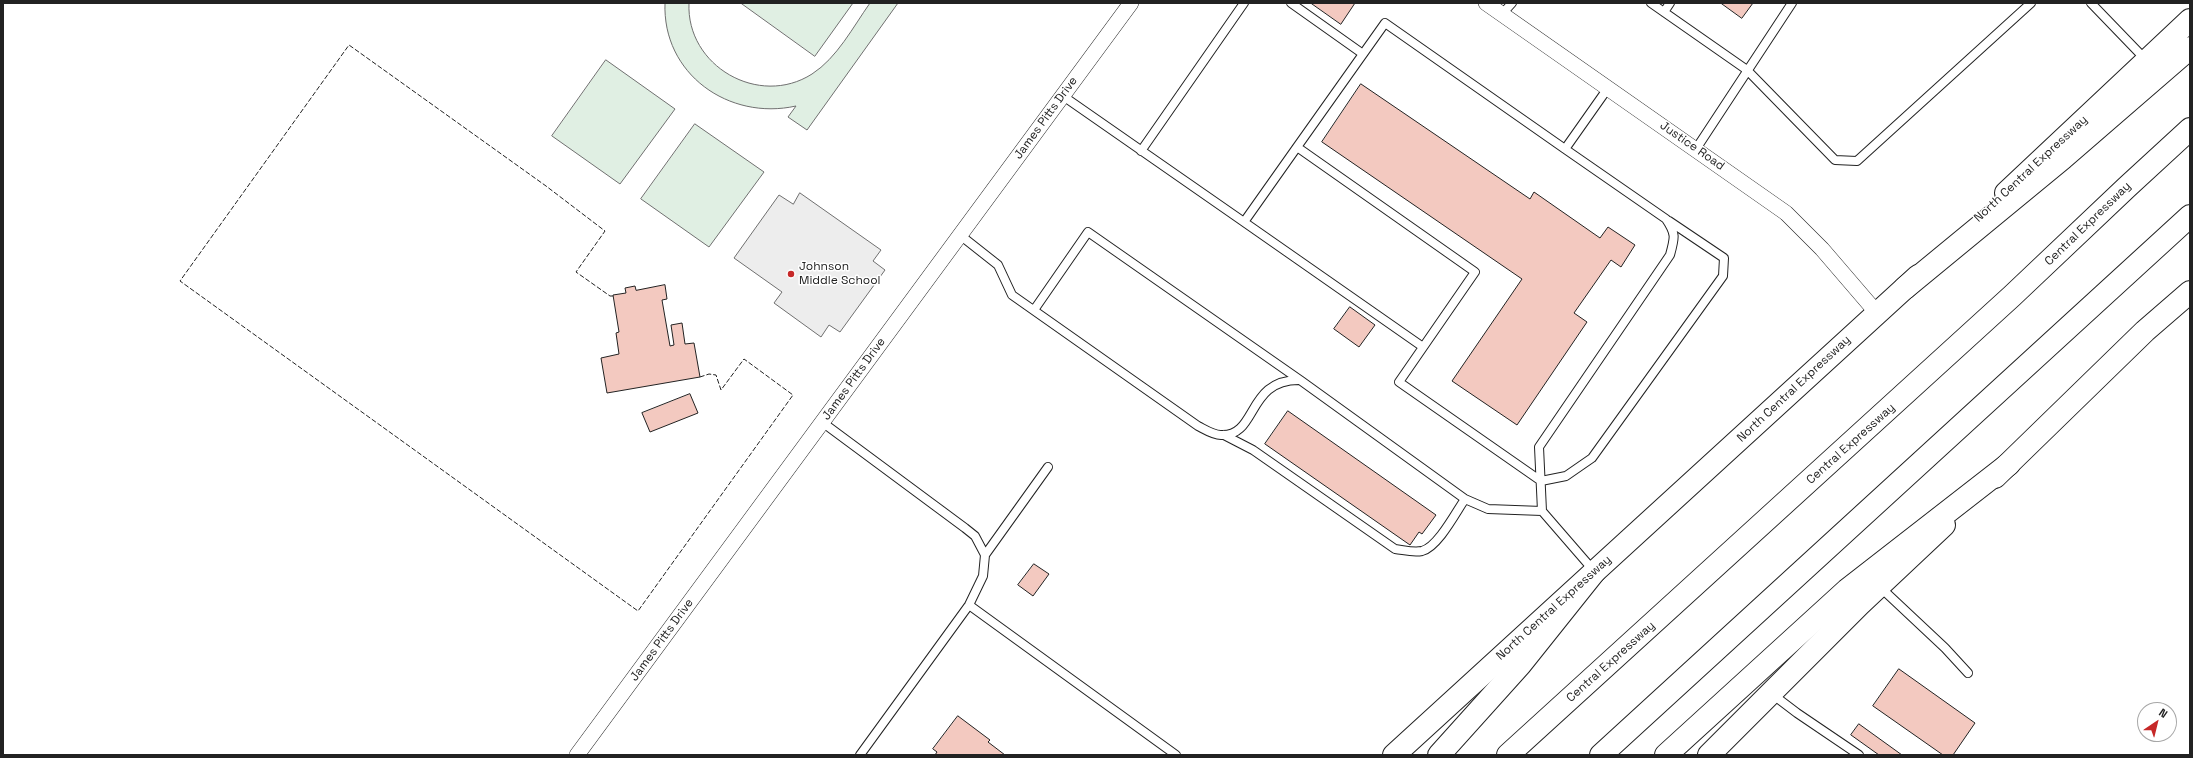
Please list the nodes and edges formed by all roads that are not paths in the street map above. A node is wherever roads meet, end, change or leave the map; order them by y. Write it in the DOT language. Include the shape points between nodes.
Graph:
graph roads {
  1 [pos="1131,3"];
  2 [pos="1244,3"];
  3 [pos="1291,3"];
  4 [pos="1486,3"];
  5 [pos="1651,3"];
  6 [pos="1670,3"];
  7 [pos="1792,3"];
  8 [pos="2031,3"];
  9 [pos="2091,3"];
  10 [pos="1507,9"];
  11 [pos="1664,12"];
  12 [pos="2190,20"];
  13 [pos="2190,48"];
  14 [pos="1363,54"];
  15 [pos="2146,61"];
  16 [pos="1748,70"];
  17 [pos="1608,88"];
  18 [pos="1063,96"];
  19 [pos="2190,129"];
  20 [pos="1297,147"];
  21 [pos="1565,149"];
  22 [pos="1696,149"];
  23 [pos="1141,151"];
  24 [pos="2190,216"];
  25 [pos="1666,219"];
  26 [pos="1244,222"];
  27 [pos="960,236"];
  28 [pos="1905,288"];
  29 [pos="2190,292"];
  30 [pos="1034,310"];
  31 [pos="1877,313"];
  32 [pos="1423,347"];
  33 [pos="1300,380"];
  34 [pos="822,422"];
  35 [pos="1223,435"];
  36 [pos="2009,464"];
  37 [pos="1048,467"];
  38 [pos="1541,481"];
  39 [pos="1465,498"];
  40 [pos="1542,511"];
  41 [pos="985,555"];
  42 [pos="1595,571"];
  43 [pos="1879,586"];
  44 [pos="969,605"];
  45 [pos="1968,673"];
  46 [pos="1772,693"];
  47 [pos="577,755"];
  48 [pos="860,755"];
  49 [pos="1176,755"];
  50 [pos="1394,755"];
  51 [pos="1439,755"];
  52 [pos="1508,755"];
  53 [pos="1601,755"];
  54 [pos="1666,755"];
  55 [pos="1709,755"];
  56 [pos="1859,755"];
  1 -- 18 [label="street, James Pitts Drive"];
  2 -- 23 [label="lane"];
  3 -- 14 [label="lane"];
  4 -- 10 [label="street, Justice Road"];
  5 -- 11 [label="lane"];
  6 -- 11 [label="lane"];
  7 -- 16 [label="lane"];
  8 -- 16 [label="lane" via="1857,161 1835,160"];
  9 -- 15 [label="lane"];
  10 -- 17 [label="street, Justice Road"];
  11 -- 16 [label="lane"];
  12 -- 15 [label="main road, North Central Expressway"];
  13 -- 28 [label="main road" via="2063,158"];
  14 -- 20 [label="lane"];
  14 -- 21 [label="lane" via="1385,23"];
  15 -- 28 [label="main road, North Central Expressway"];
  16 -- 22 [label="lane"];
  17 -- 21 [label="lane"];
  17 -- 22 [label="street, Justice Road"];
  18 -- 23 [label="lane"];
  18 -- 27 [label="street, James Pitts Drive"];
  19 -- 52 [label="main road, Central Expressway" via="2006,302"];
  20 -- 26 [label="lane"];
  20 -- 32 [label="lane" via="1475,272"];
  21 -- 25 [label="lane"];
  22 -- 31 [label="street, Justice Road" via="1798,224"];
  23 -- 26 [label="lane"];
  24 -- 53 [label="main road"];
  25 -- 38 [label="lane" via="1674,231 1670,254 1539,447"];
  25 -- 38 [label="lane" via="1724,258 1723,276 1592,458 1566,476"];
  26 -- 32 [label="lane"];
  27 -- 30 [label="lane" via="998,265 1012,295"];
  27 -- 34 [label="street, James Pitts Drive"];
  28 -- 31 [label="main road, North Central Expressway"];
  29 -- 36 [label="main road" via="2145,331"];
  30 -- 33 [label="lane" via="1088,232"];
  30 -- 35 [label="lane" via="1198,426"];
  31 -- 42 [label="main road, North Central Expressway"];
  32 -- 38 [label="lane" via="1400,382"];
  33 -- 35 [label="lane" via="1277,383 1271,387 1258,400 1241,430"];
  33 -- 39 [label="lane"];
  34 -- 41 [label="lane" via="975,536"];
  34 -- 47 [label="street, James Pitts Drive"];
  35 -- 39 [label="lane" via="1253,450 1395,549 1423,551 1435,543"];
  36 -- 43 [label="main road"];
  36 -- 54 [label="main road" via="1847,590"];
  37 -- 41 [label="lane"];
  38 -- 40 [label="lane"];
  39 -- 40 [label="lane" via="1488,509"];
  40 -- 42 [label="lane"];
  41 -- 44 [label="lane" via="983,576"];
  42 -- 50 [label="main road, North Central Expressway"];
  42 -- 51 [label="main road" via="1520,665"];
  43 -- 45 [label="lane"];
  43 -- 46 [label="main road"];
  44 -- 48 [label="lane"];
  44 -- 49 [label="lane"];
  46 -- 55 [label="main road"];
  46 -- 56 [label="lane"];
}
